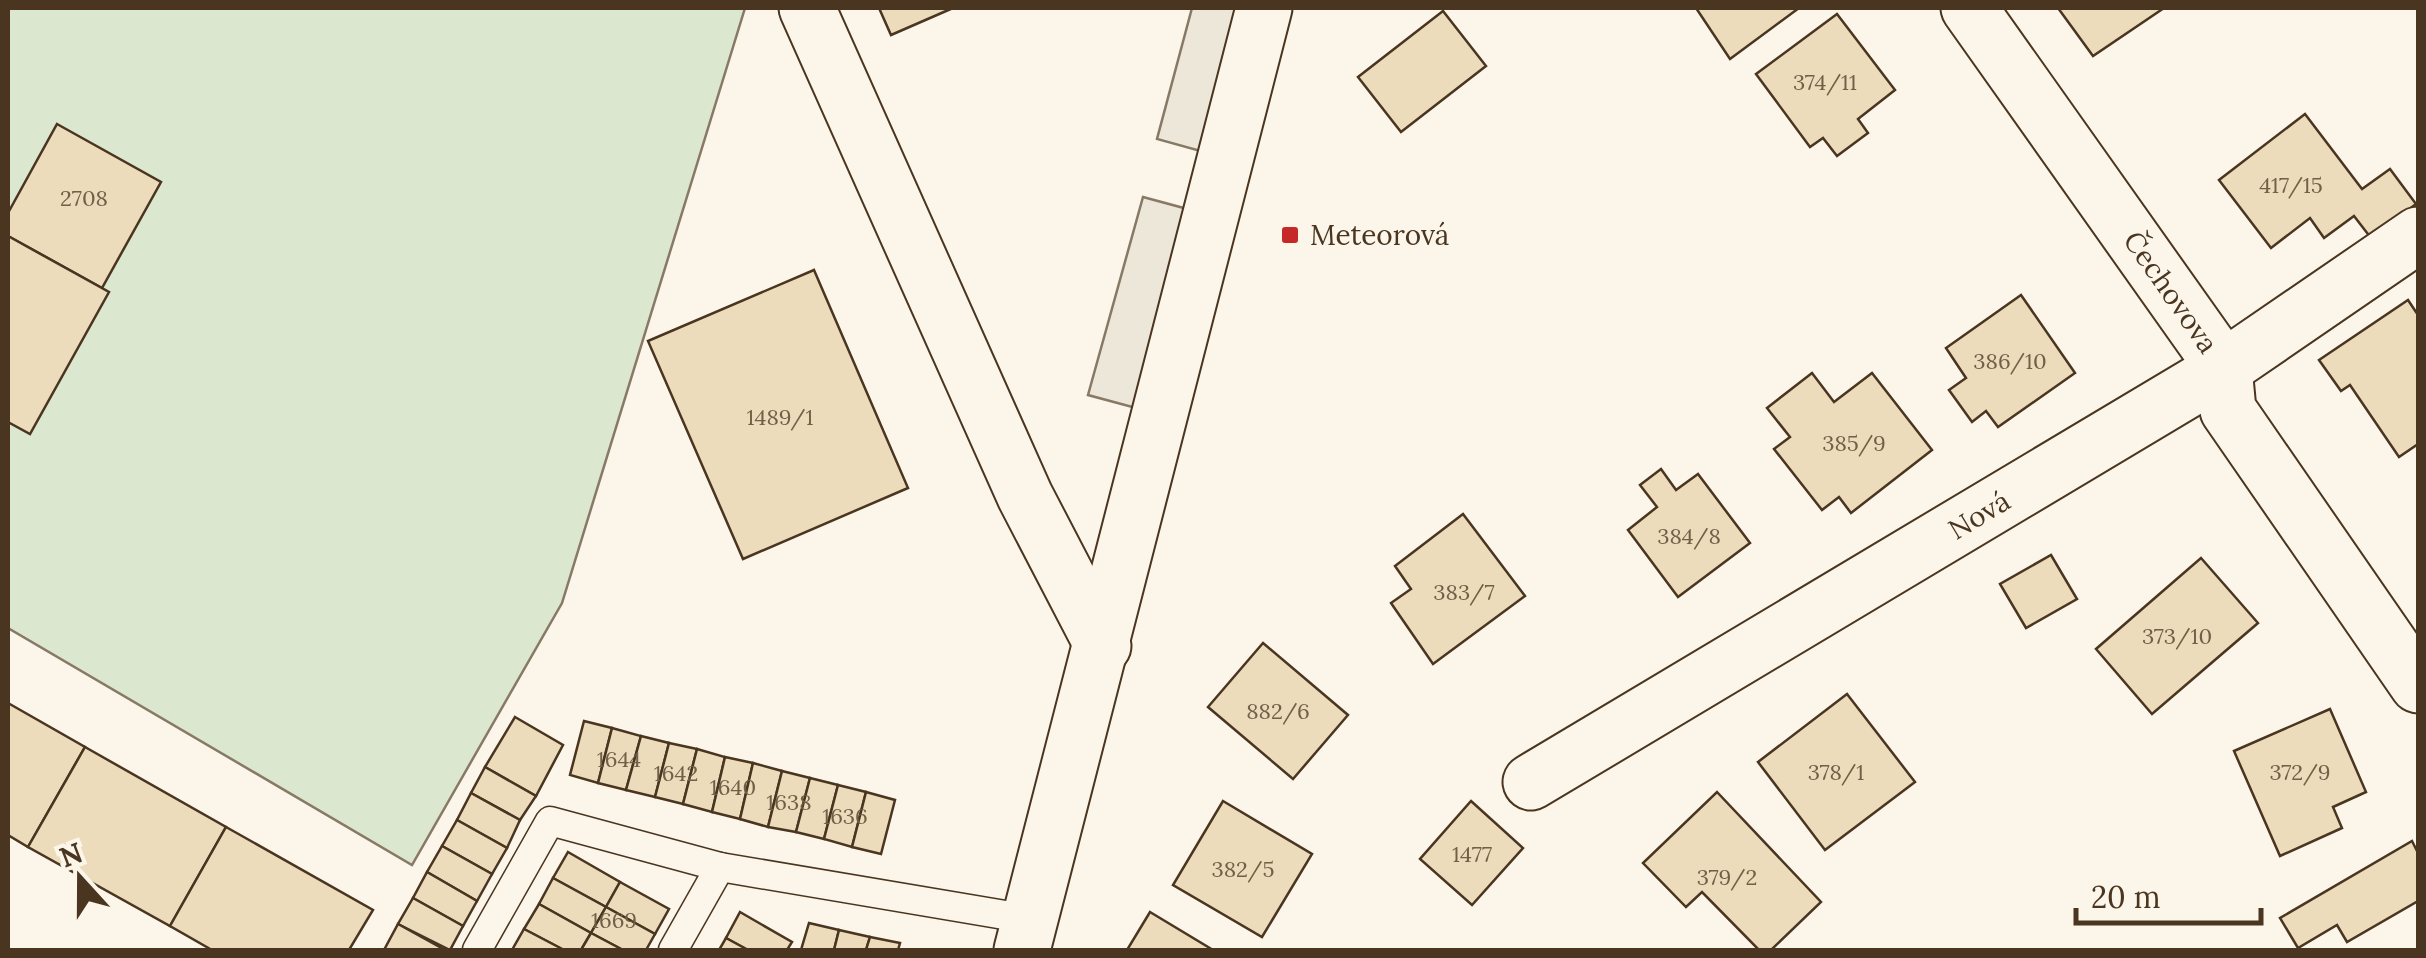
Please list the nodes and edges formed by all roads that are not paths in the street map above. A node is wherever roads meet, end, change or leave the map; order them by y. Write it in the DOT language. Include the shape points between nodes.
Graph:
graph roads {
  1 [pos="806,8"];
  2 [pos="1264,8"];
  3 [pos="1969,8"];
  4 [pos="2418,235"];
  5 [pos="2224,368"];
  6 [pos="1103,646"];
  7 [pos="2418,684"];
  8 [pos="1532,782"];
  9 [pos="720,867"];
  10 [pos="1025,935"];
  11 [pos="477,950"];
  12 [pos="672,950"];
  1 -- 6 [label="street" via="1017,479"];
  2 -- 6 [label="street"];
  3 -- 5 [label="street, Čechovova"];
  4 -- 5 [label="street, Nová"];
  5 -- 7 [label="street, Čechovova" via="2228,410"];
  5 -- 8 [label="street, Nová"];
  6 -- 10 [label="street"];
  9 -- 10 [label="lane"];
  9 -- 11 [label="lane" via="550,821"];
  9 -- 12 [label="lane"];
}
